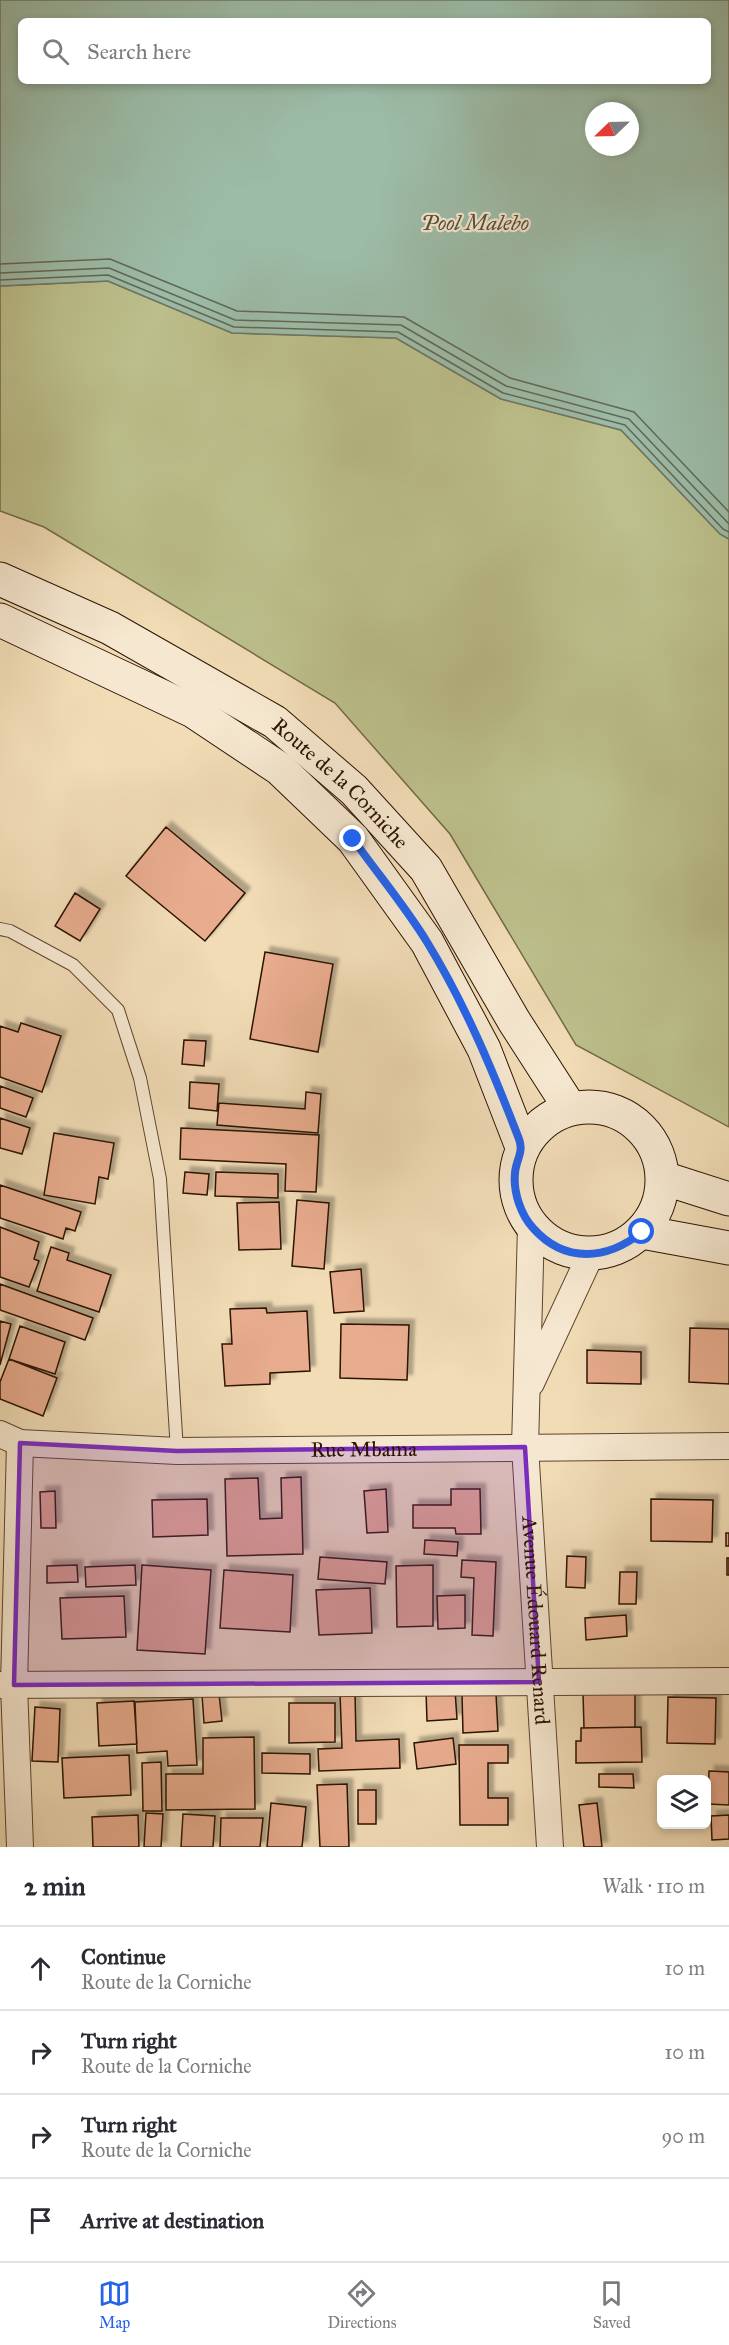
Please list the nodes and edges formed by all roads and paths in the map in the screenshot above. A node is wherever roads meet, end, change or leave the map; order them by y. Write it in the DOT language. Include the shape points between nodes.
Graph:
graph roads {
  1 [pos="0,579"];
  2 [pos="0,620"];
  3 [pos="0,929"];
  4 [pos="570,1108"];
  5 [pos="522,1147"];
  6 [pos="663,1178"];
  7 [pos="729,1199"];
  8 [pos="531,1227"];
  9 [pos="642,1232"];
  10 [pos="729,1248"];
  11 [pos="591,1254"];
  12 [pos="526,1394"];
  13 [pos="10,1438"];
  14 [pos="729,1446"];
  15 [pos="525,1447"];
  16 [pos="177,1451"];
  17 [pos="729,1681"];
  18 [pos="539,1682"];
  19 [pos="7,1685"];
  20 [pos="20,1847"];
  21 [pos="550,1847"];
  1 -- 4 [label="main road, Route de la Corniche" via="110,628 275,723 354,790 426,869 514,1021"];
  2 -- 5 [label="main road, Route de la Corniche" via="193,711 280,769 353,839 427,942 484,1048"];
  3 -- 16 [label="lane" via="74,964 118,1010 140,1078 160,1179"];
  4 -- 5 [label="main road" via="550,1116 534,1129"];
  4 -- 6 [label="main road" via="596,1106 622,1113 643,1129 657,1152"];
  5 -- 8 [label="main road" via="515,1174 518,1202"];
  6 -- 7 [label="main road"];
  6 -- 9 [label="main road" via="658,1207"];
  8 -- 11 [label="main road" via="548,1242 568,1251"];
  8 -- 12 [label="street, Avenue Édouard Renard"];
  9 -- 10 [label="main road"];
  9 -- 11 [label="main road" via="627,1244"];
  11 -- 12 [label="street, Avenue Édouard Renard"];
  12 -- 15 [label="street, Avenue Édouard Renard"];
  13 -- 16 [label="street, Rue Mbama"];
  13 -- 19 [label="street"];
  14 -- 15 [label="street, Rue Mbama"];
  15 -- 16 [label="street, Rue Mbama"];
  15 -- 18 [label="street, Avenue Édouard Renard"];
  17 -- 18 [label="street"];
  18 -- 19 [label="street"];
  18 -- 21 [label="street, Avenue Édouard Renard"];
  19 -- 20 [label="street"];
}
